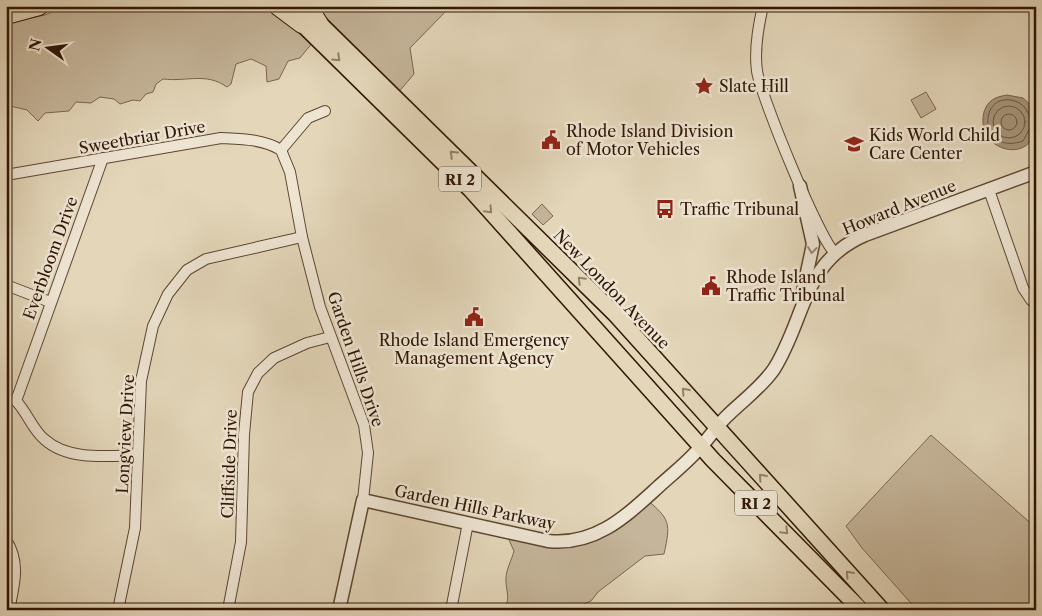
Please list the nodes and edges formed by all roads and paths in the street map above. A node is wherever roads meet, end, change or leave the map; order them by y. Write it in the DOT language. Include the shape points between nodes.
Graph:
graph roads {
  1 [pos="39,6"];
  2 [pos="278,6"];
  3 [pos="283,6"];
  4 [pos="308,6"];
  5 [pos="764,6"];
  6 [pos="6,15"];
  7 [pos="308,18"];
  8 [pos="325,111"];
  9 [pos="281,150"];
  10 [pos="103,158"];
  11 [pos="1036,172"];
  12 [pos="6,175"];
  13 [pos="800,186"];
  14 [pos="989,190"];
  15 [pos="302,237"];
  16 [pos="834,253"];
  17 [pos="6,285"];
  18 [pos="50,302"];
  19 [pos="1036,303"];
  20 [pos="800,309"];
  21 [pos="330,337"];
  22 [pos="11,399"];
  23 [pos="717,427"];
  24 [pos="702,446"];
  25 [pos="138,456"];
  26 [pos="363,500"];
  27 [pos="468,523"];
  28 [pos="6,540"];
  29 [pos="812,558"];
  30 [pos="9,610"];
  31 [pos="118,610"];
  32 [pos="228,610"];
  33 [pos="339,610"];
  34 [pos="451,610"];
  35 [pos="847,610"];
  36 [pos="861,610"];
  37 [pos="882,610"];
  1 -- 6 [label="highway"];
  2 -- 7 [label="highway"];
  3 -- 7 [label="main road, New London Avenue / RI 2"];
  4 -- 7 [label="highway"];
  5 -- 13 [label="street" via="757,44 757,73"];
  23 -- 7 [label="main road, New London Avenue / RI 2, one-way" via="615,314"];
  7 -- 24 [label="main road, New London Avenue / RI 2, one-way" via="471,190"];
  8 -- 9 [label="street" via="308,118"];
  9 -- 10 [label="street, Sweetbriar Drive" via="265,143 221,138"];
  9 -- 15 [label="street, Garden Hills Drive" via="290,172"];
  10 -- 12 [label="street, Sweetbriar Drive"];
  10 -- 18 [label="street, Everbloom Drive"];
  11 -- 14 [label="street, Howard Avenue"];
  13 -- 16 [label="street" via="826,243"];
  13 -- 20 [label="street, one-way" via="813,244"];
  14 -- 16 [label="street, Howard Avenue" via="865,235"];
  14 -- 19 [label="street" via="1023,288"];
  15 -- 21 [label="street, Garden Hills Drive"];
  15 -- 25 [label="street, Longview Drive" via="206,259 195,264 174,284 155,320 146,353 139,395"];
  16 -- 20 [label="street, Howard Avenue" via="817,274"];
  17 -- 18 [label="street"];
  18 -- 22 [label="street, Everbloom Drive"];
  20 -- 23 [label="street, Howard Avenue" via="783,352 770,373"];
  21 -- 26 [label="street, Garden Hills Drive" via="364,425 368,453"];
  21 -- 32 [label="street, Cliffside Drive" via="306,343 274,358 258,373 248,392 241,542"];
  22 -- 25 [label="street, Everbloom Drive" via="42,438 58,448 87,456"];
  23 -- 24 [label="street, Garden Hills Parkway"];
  37 -- 23 [label="main road, New London Avenue / RI 2, one-way"];
  24 -- 27 [label="street, Garden Hills Parkway" via="620,521 587,538 548,541"];
  24 -- 29 [label="main road, New London Avenue / RI 2, one-way"];
  25 -- 31 [label="street, Longview Drive" via="135,528"];
  26 -- 27 [label="street, Garden Hills Parkway"];
  26 -- 33 [label="street, Garden Hills Drive"];
  27 -- 34 [label="street"];
  28 -- 30 [label="street" via="12,548 16,567"];
  29 -- 35 [label="main road"];
  29 -- 36 [label="main road, New London Avenue / RI 2"];
}
